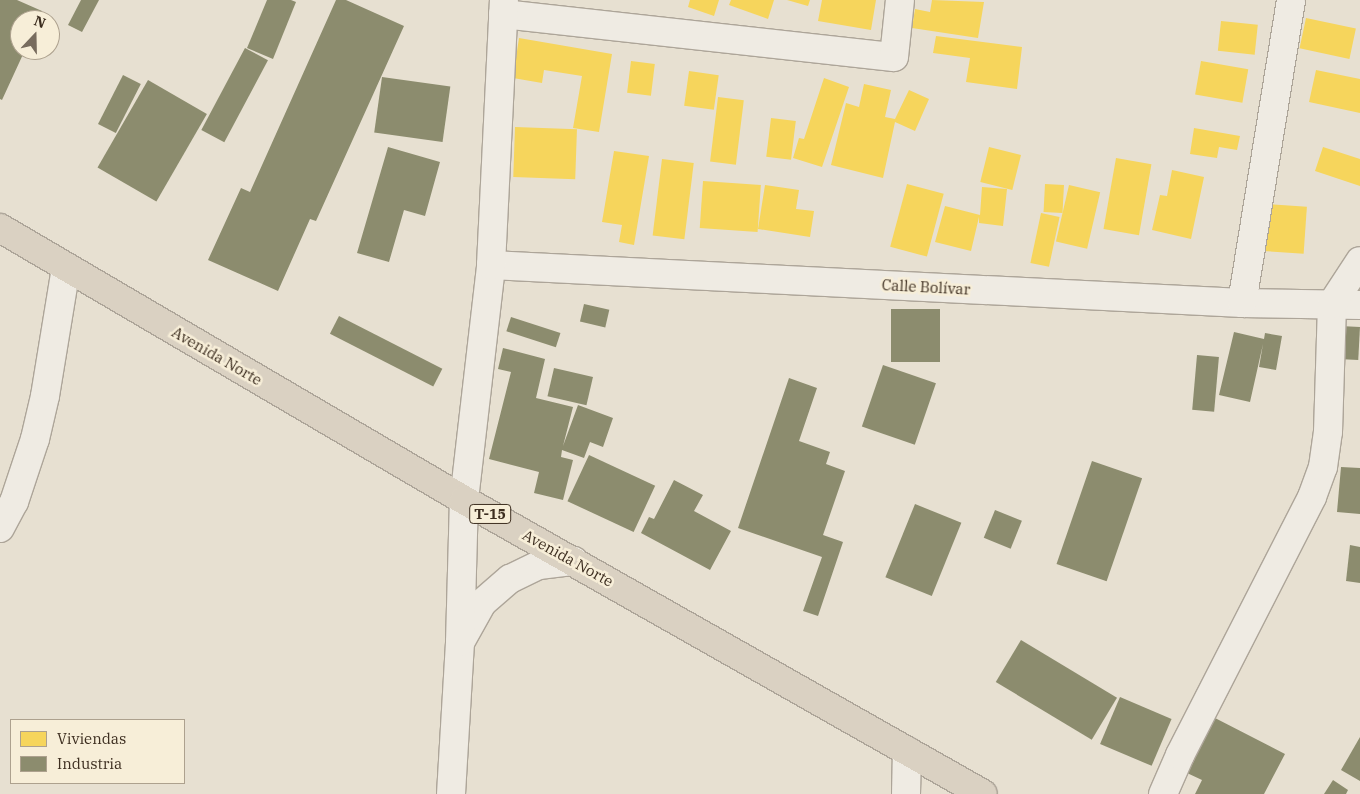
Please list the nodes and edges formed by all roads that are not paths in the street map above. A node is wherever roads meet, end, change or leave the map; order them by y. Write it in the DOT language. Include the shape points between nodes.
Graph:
graph roads {
  1 [pos="900,0"];
  2 [pos="1291,0"];
  3 [pos="504,7"];
  4 [pos="0,228"];
  5 [pos="1360,261"];
  6 [pos="491,265"];
  7 [pos="66,268"];
  8 [pos="1242,303"];
  9 [pos="1332,304"];
  10 [pos="1360,305"];
  11 [pos="464,500"];
  12 [pos="0,528"];
  13 [pos="574,561"];
  14 [pos="460,642"];
  15 [pos="907,751"];
  16 [pos="451,794"];
  17 [pos="906,794"];
  18 [pos="983,794"];
  19 [pos="1163,794"];
  1 -- 3 [label="street" via="894,57"];
  2 -- 8 [label="street"];
  3 -- 6 [label="street"];
  4 -- 7 [label="highway, Avenida Norte / T-15"];
  5 -- 9 [label="street"];
  6 -- 8 [label="street, Calle Bolívar"];
  6 -- 11 [label="street"];
  7 -- 11 [label="highway, Avenida Norte / T-15"];
  7 -- 12 [label="street" via="35,439 14,502"];
  8 -- 9 [label="street, Calle Bolívar"];
  9 -- 10 [label="street, Calle Bolívar"];
  9 -- 19 [label="street" via="1328,432 1323,467 1312,497"];
  11 -- 13 [label="highway, Avenida Norte / T-15"];
  11 -- 14 [label="street"];
  13 -- 14 [label="street" via="539,565 510,579 482,603"];
  13 -- 15 [label="highway, Avenida Norte / T-15"];
  14 -- 16 [label="street"];
  15 -- 17 [label="street"];
  15 -- 18 [label="highway, Avenida Norte / T-15"];
}
